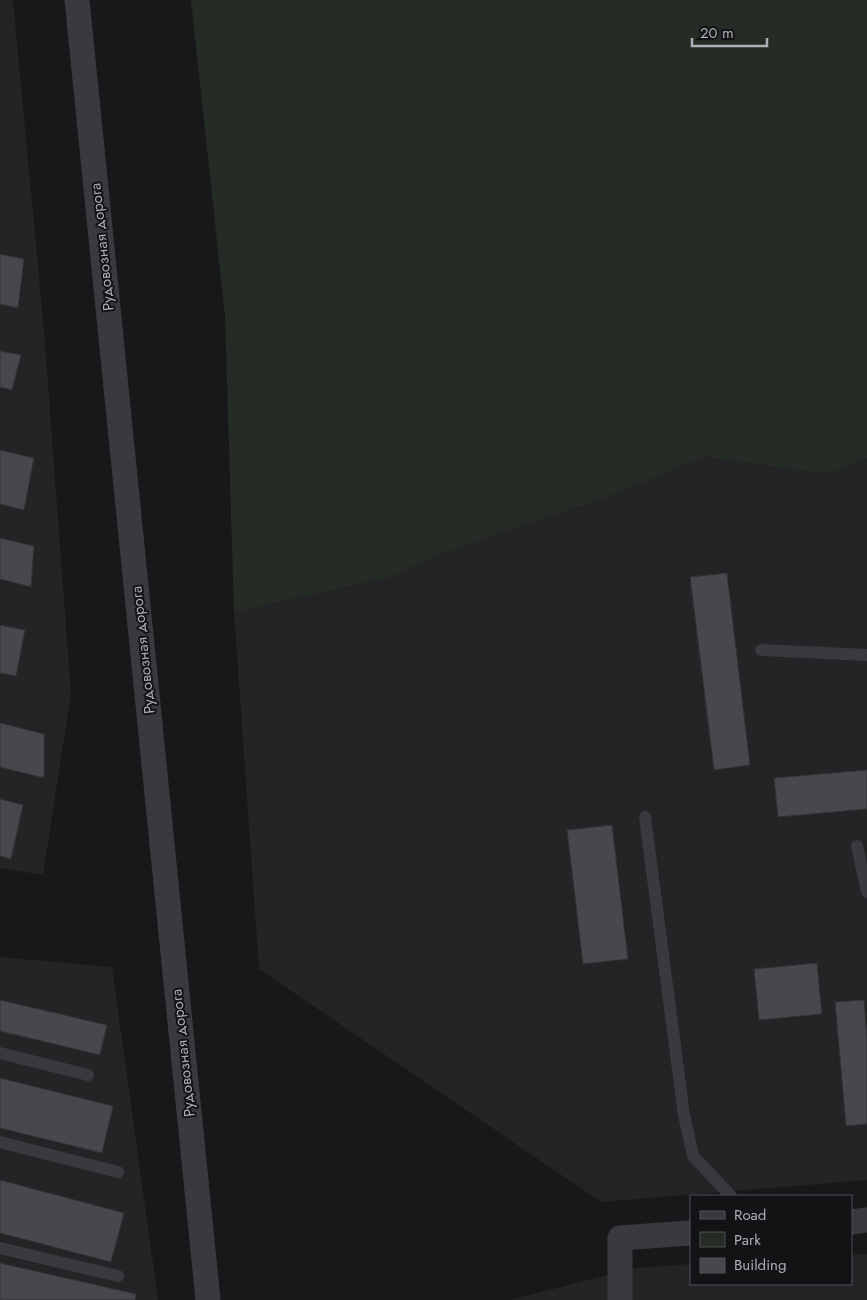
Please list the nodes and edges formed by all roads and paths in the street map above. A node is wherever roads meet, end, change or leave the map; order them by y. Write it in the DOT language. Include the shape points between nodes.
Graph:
graph roads {
  1 [pos="77,0"];
  2 [pos="761,650"];
  3 [pos="867,655"];
  4 [pos="645,818"];
  5 [pos="858,846"];
  6 [pos="867,892"];
  7 [pos="0,1054"];
  8 [pos="88,1075"];
  9 [pos="0,1142"];
  10 [pos="118,1172"];
  11 [pos="730,1195"];
  12 [pos="867,1220"];
  13 [pos="852,1222"];
  14 [pos="690,1233"];
  15 [pos="0,1248"];
  16 [pos="118,1276"];
  17 [pos="208,1300"];
  18 [pos="620,1300"];
  1 -- 17 [label="street, Рудовозная дорога"];
  2 -- 3 [label="lane"];
  4 -- 11 [label="lane" via="692,1156"];
  5 -- 6 [label="lane"];
  7 -- 8 [label="lane"];
  9 -- 10 [label="lane"];
  12 -- 13 [label="street"];
  14 -- 18 [label="street" via="620,1238"];
  15 -- 16 [label="lane"];
}
